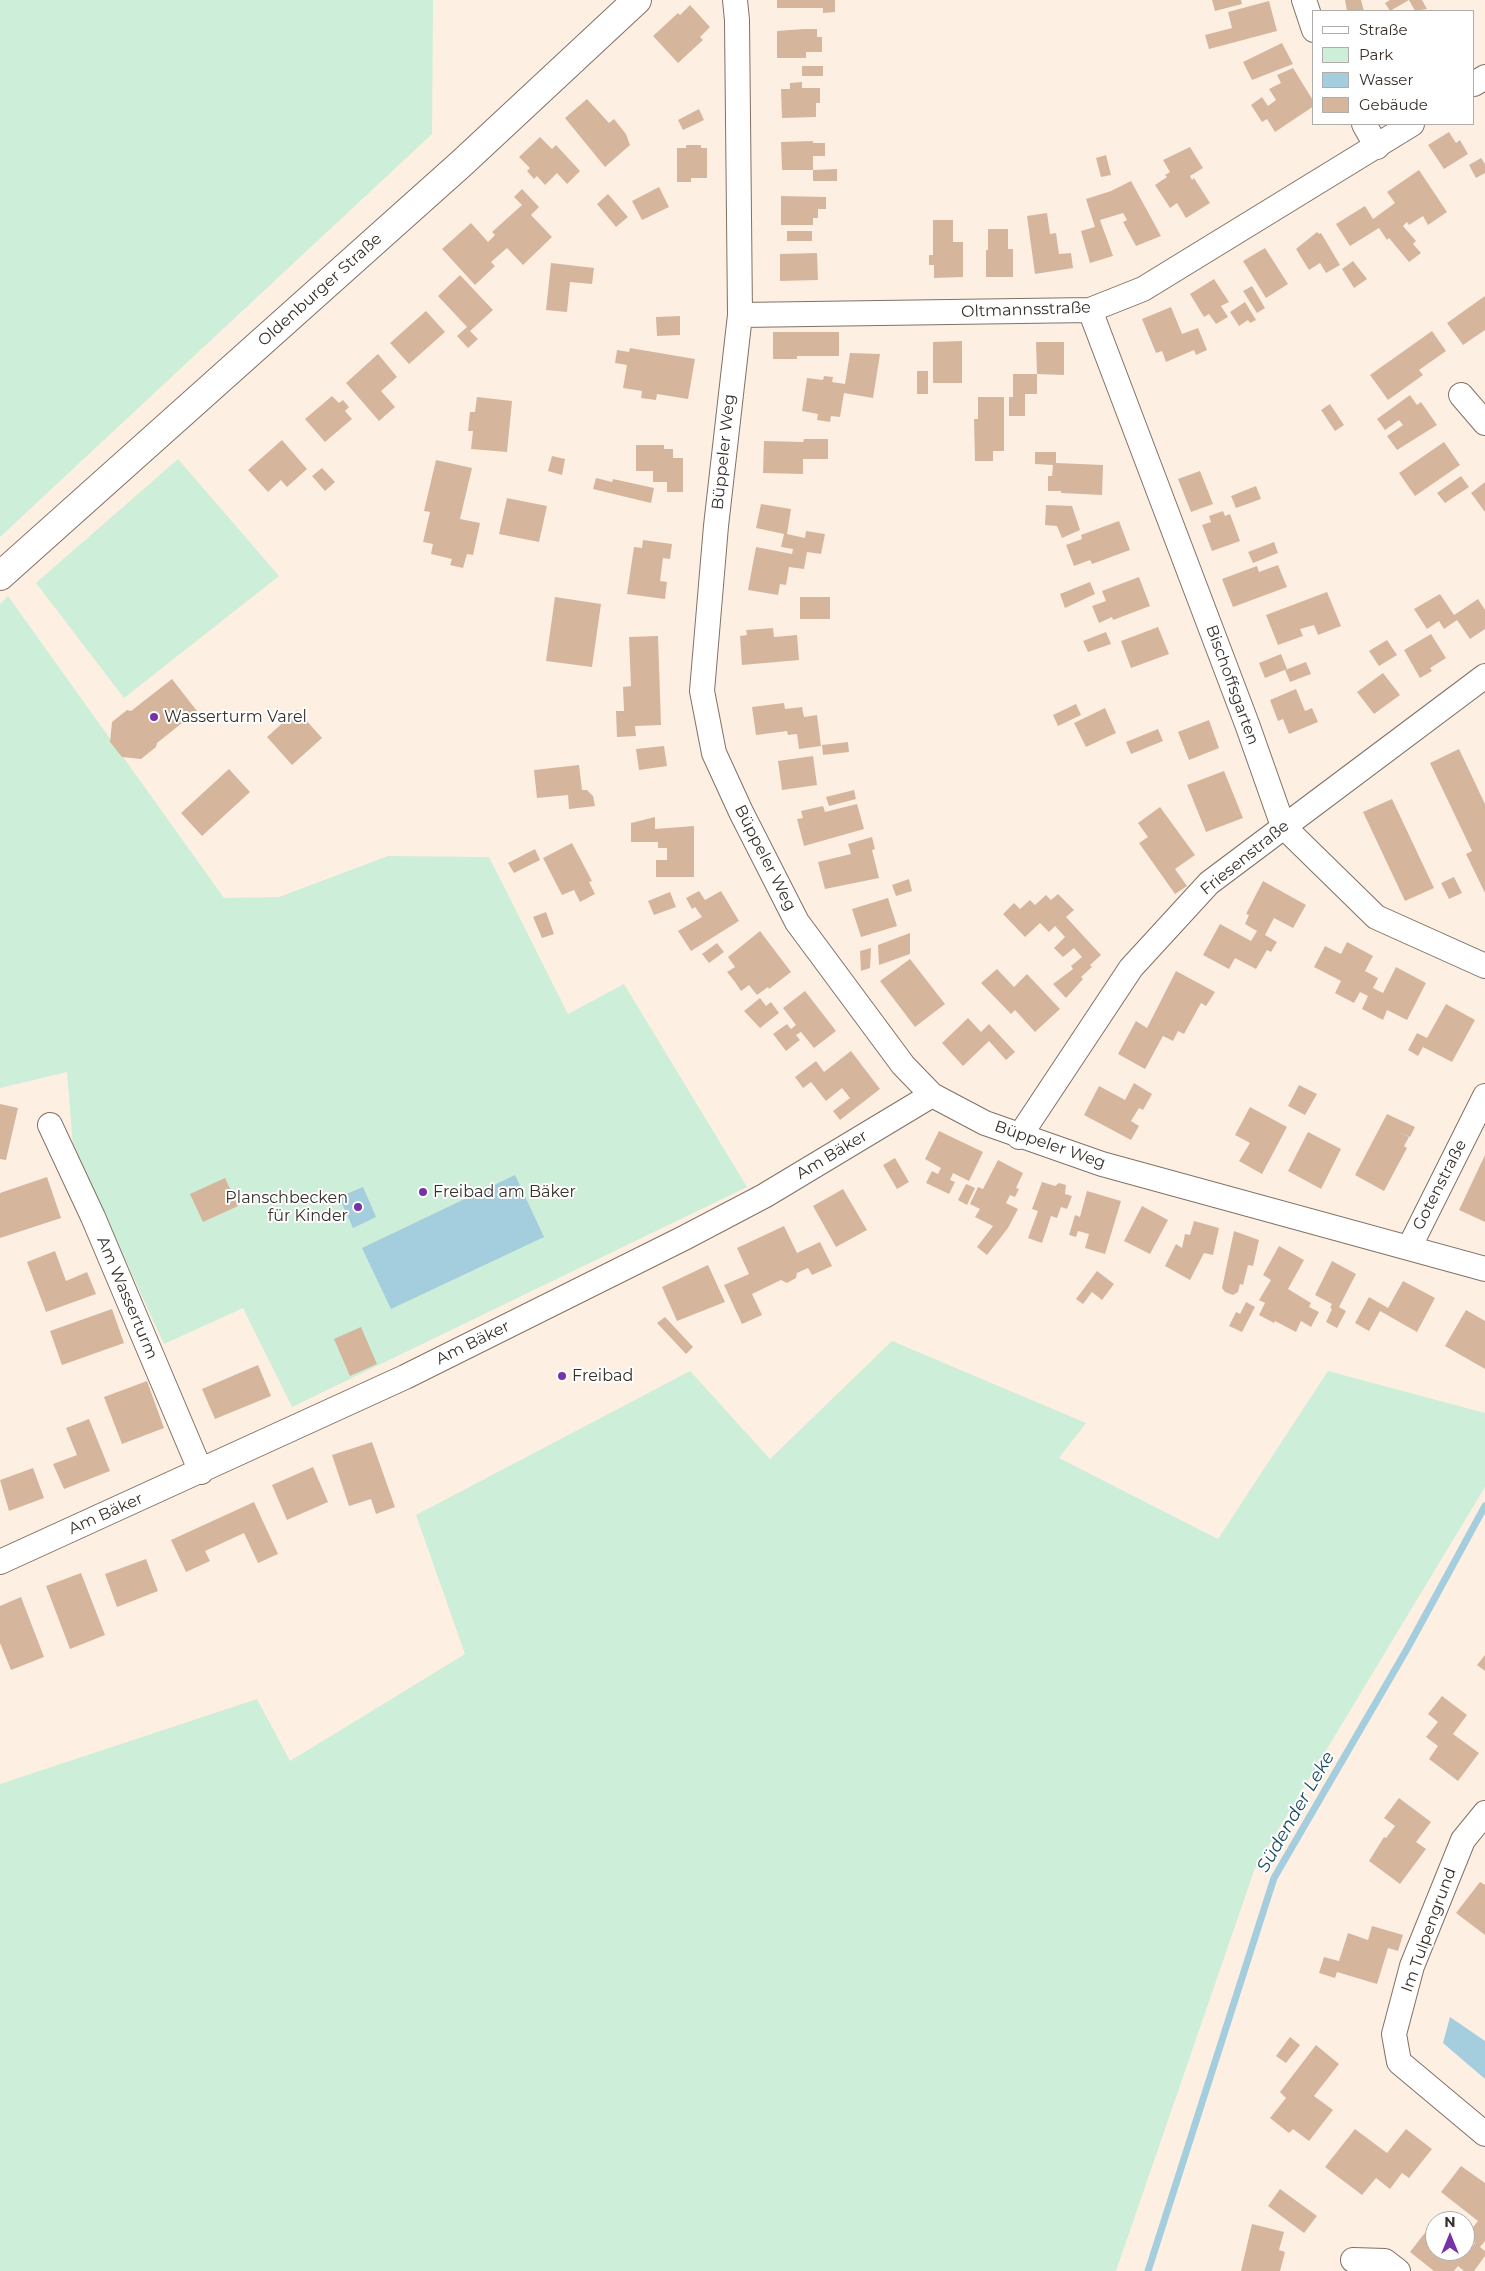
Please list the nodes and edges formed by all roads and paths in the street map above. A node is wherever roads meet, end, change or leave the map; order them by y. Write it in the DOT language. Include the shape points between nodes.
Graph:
graph roads {
  1 [pos="637,0"];
  2 [pos="735,0"];
  3 [pos="1304,0"];
  4 [pos="1312,24"];
  5 [pos="1365,125"];
  6 [pos="1410,125"];
  7 [pos="1376,147"];
  8 [pos="1090,310"];
  9 [pos="740,315"];
  10 [pos="1461,395"];
  11 [pos="1485,423"];
  12 [pos="0,576"];
  13 [pos="1485,676"];
  14 [pos="1283,826"];
  15 [pos="1485,966"];
  16 [pos="932,1095"];
  17 [pos="1485,1096"];
  18 [pos="50,1125"];
  19 [pos="1019,1137"];
  20 [pos="1409,1248"];
  21 [pos="1485,1269"];
  22 [pos="201,1472"];
  23 [pos="0,1562"];
  24 [pos="1485,1812"];
  25 [pos="1485,2134"];
  26 [pos="1353,2260"];
  27 [pos="1398,2271"];
  1 -- 12 [label="main road, Oldenburger Straße" via="462,164"];
  2 -- 9 [label="street, Büppeler Weg"];
  3 -- 4 [label="street"];
  5 -- 7 [label="street"];
  6 -- 7 [label="street, Oltmannsstraße"];
  7 -- 8 [label="street, Oltmannsstraße" via="1143,289"];
  8 -- 9 [label="street, Oltmannsstraße"];
  8 -- 14 [label="street, Bischoffsgarten"];
  9 -- 16 [label="street, Büppeler Weg" via="716,526 702,691 714,753 797,922 903,1064"];
  10 -- 11 [label="street"];
  13 -- 14 [label="street, Friesenstraße"];
  14 -- 15 [label="street, Bischoffsgarten" via="1376,917"];
  14 -- 19 [label="street, Friesenstraße" via="1209,883 1131,968"];
  16 -- 19 [label="street, Büppeler Weg"];
  16 -- 22 [label="street, Am Bäker" via="764,1196 684,1238 405,1377"];
  17 -- 20 [label="street, Gotenstraße"];
  18 -- 22 [label="street, Am Wasserturm" via="93,1217"];
  19 -- 20 [label="street, Büppeler Weg" via="1102,1164"];
  20 -- 21 [label="street, Büppeler Weg"];
  22 -- 23 [label="street, Am Bäker"];
  24 -- 25 [label="street, Im Tulpengrund" via="1463,1840 1412,1966 1394,2034 1399,2062"];
  26 -- 27 [label="street" via="1385,2261"];
}
